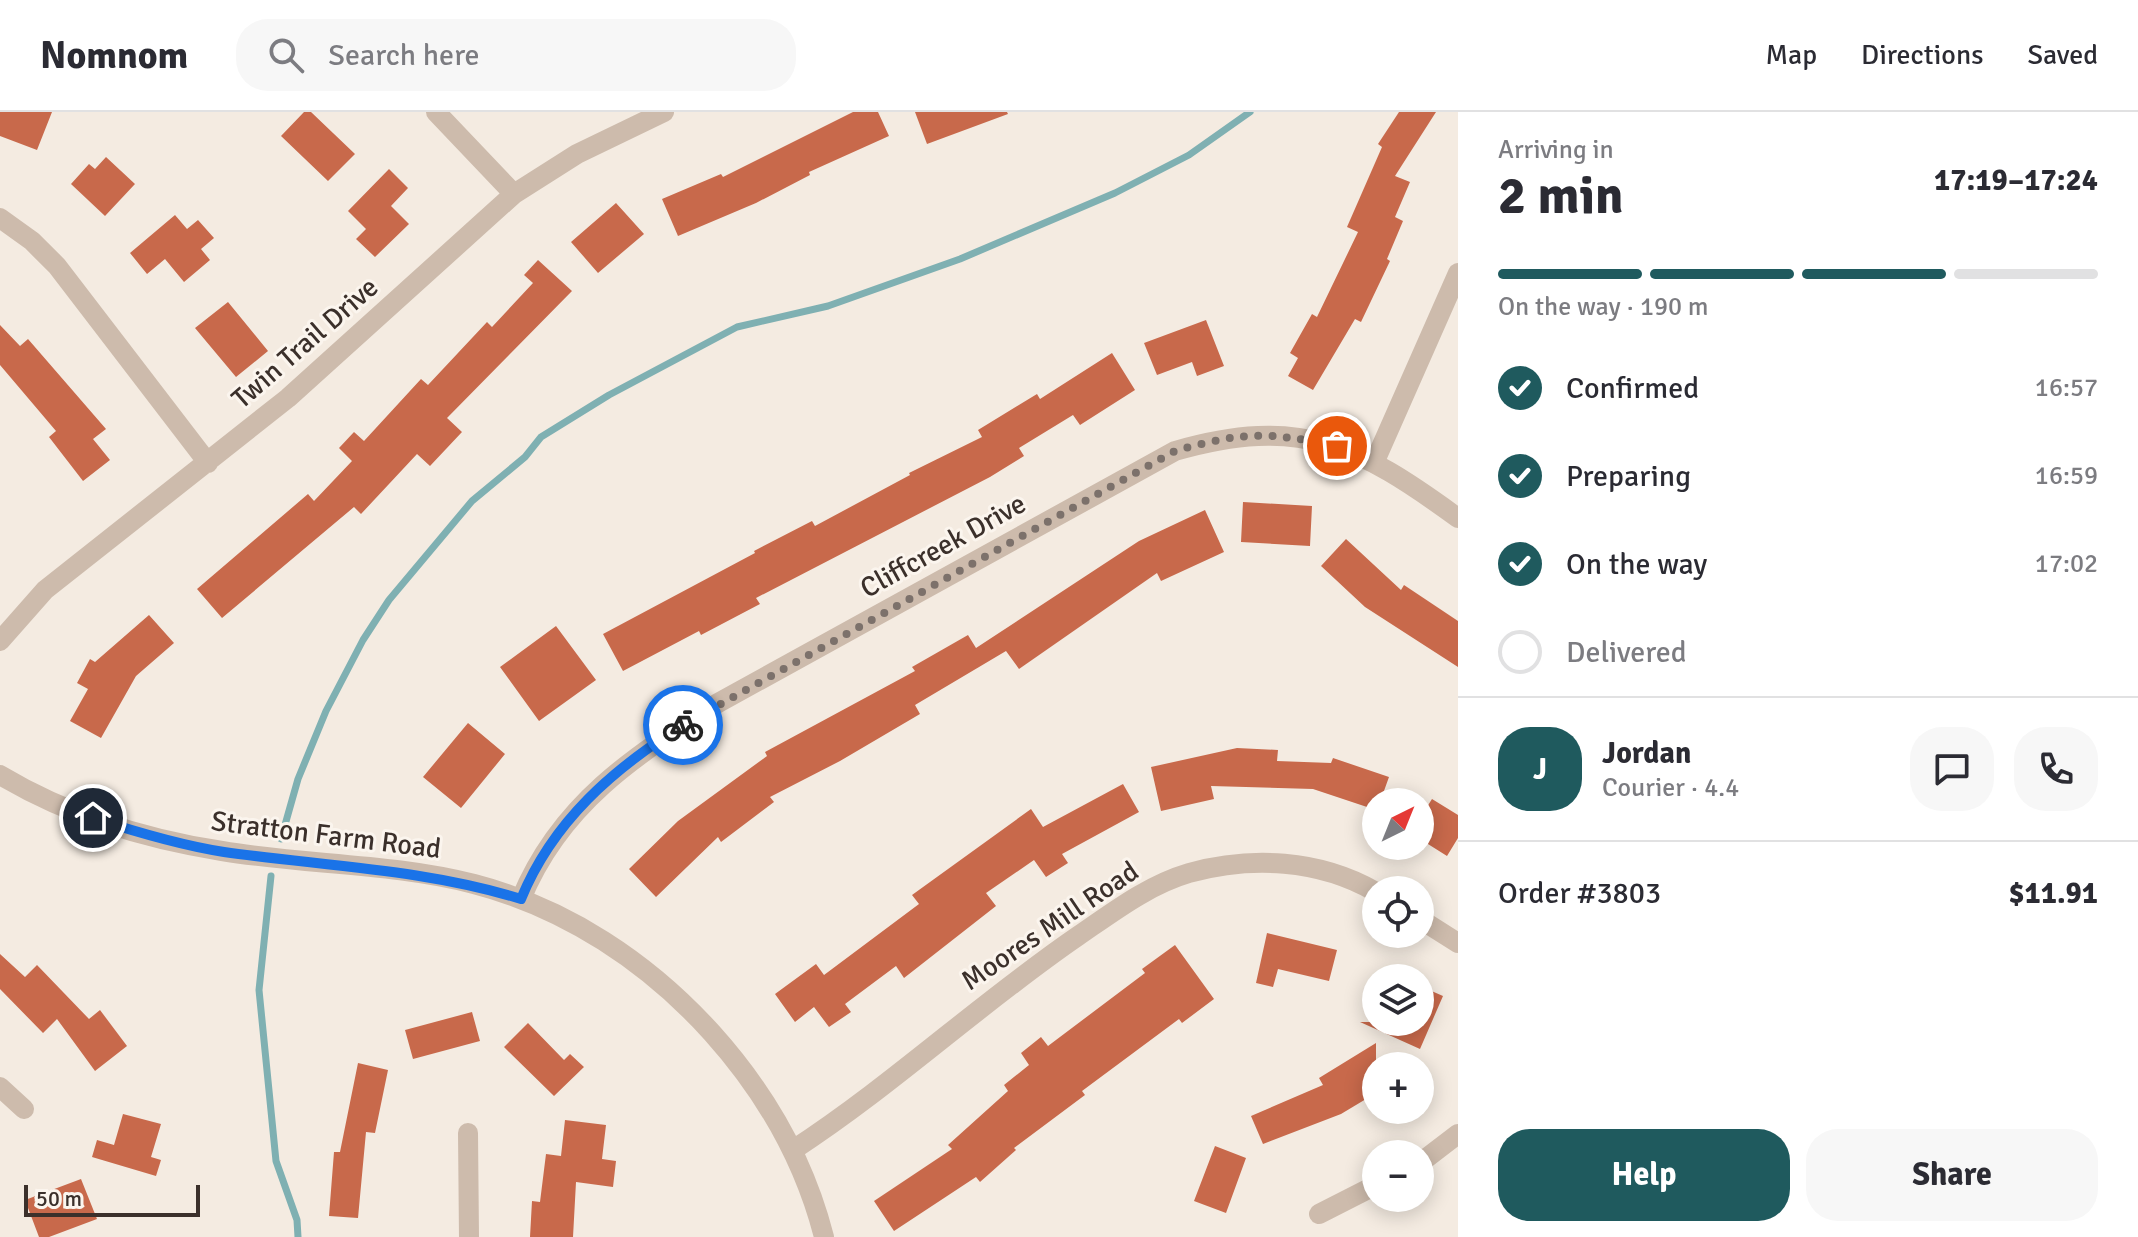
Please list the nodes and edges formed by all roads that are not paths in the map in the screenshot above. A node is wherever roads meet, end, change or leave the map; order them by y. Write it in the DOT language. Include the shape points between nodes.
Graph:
graph roads {
  1 [pos="436,112"];
  2 [pos="664,112"];
  3 [pos="514,194"];
  4 [pos="0,218"];
  5 [pos="1458,273"];
  6 [pos="1375,461"];
  7 [pos="208,463"];
  8 [pos="1458,518"];
  9 [pos="0,641"];
  10 [pos="0,775"];
  11 [pos="1362,885"];
  12 [pos="521,899"];
  13 [pos="1434,928"];
  14 [pos="1458,943"];
  15 [pos="0,1087"];
  16 [pos="24,1109"];
  17 [pos="468,1133"];
  18 [pos="1458,1134"];
  19 [pos="793,1150"];
  20 [pos="1434,1152"];
  21 [pos="1362,1192"];
  22 [pos="1319,1214"];
  23 [pos="469,1237"];
  24 [pos="824,1237"];
  1 -- 3 [label="street"];
  2 -- 3 [label="street, Twin Trail Drive" via="577,154"];
  3 -- 7 [label="street, Twin Trail Drive" via="288,398"];
  4 -- 7 [label="street" via="57,266"];
  5 -- 6 [label="street"];
  6 -- 8 [label="street, Cliffcreek Drive"];
  6 -- 12 [label="street, Cliffcreek Drive" via="1337,446 1276,434 1223,437 1151,463 653,744 582,802 556,831"];
  7 -- 9 [label="street, Twin Trail Drive" via="82,558"];
  10 -- 12 [label="street, Stratton Farm Road" via="52,802 154,838 223,852 425,874"];
  11 -- 19 [label="street, Moores Mill Road" via="1308,866 1267,862 1230,864 1169,880 1008,983 889,1082"];
  12 -- 19 [label="street, Stratton Farm Road" via="605,941 660,981 740,1064"];
  13 -- 14 [label="street"];
  15 -- 16 [label="street"];
  17 -- 23 [label="street"];
  18 -- 20 [label="street"];
  19 -- 24 [label="street, Stratton Farm Road"];
  21 -- 22 [label="street"];
}
